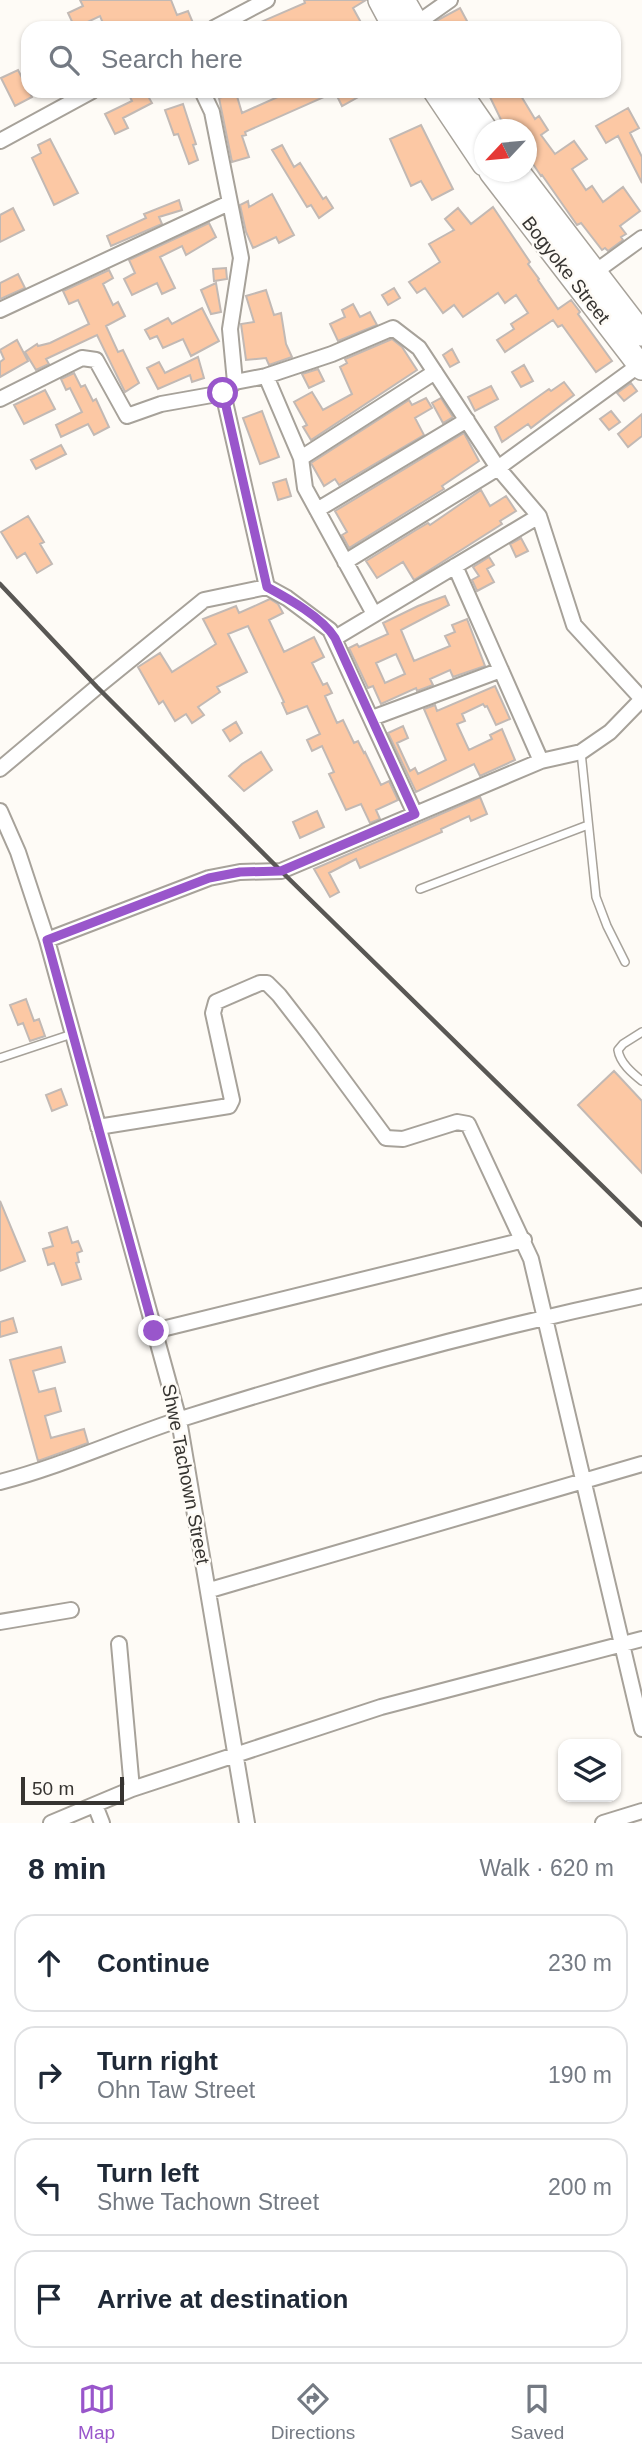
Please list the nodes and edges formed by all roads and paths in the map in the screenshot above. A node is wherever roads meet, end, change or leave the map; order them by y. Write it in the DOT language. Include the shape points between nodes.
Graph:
graph roads {
  1 [pos="267,0"];
  2 [pos="380,0"];
  3 [pos="403,0"];
  4 [pos="450,0"];
  5 [pos="227,21"];
  6 [pos="403,21"];
  7 [pos="408,21"];
  8 [pos="419,21"];
  9 [pos="79,98"];
  10 [pos="205,98"];
  11 [pos="440,98"];
  12 [pos="464,98"];
  13 [pos="478,119"];
  14 [pos="0,141"];
  15 [pos="474,148"];
  16 [pos="499,182"];
  17 [pos="526,182"];
  18 [pos="229,203"];
  19 [pos="642,238"];
  20 [pos="595,272"];
  21 [pos="0,310"];
  22 [pos="642,334"];
  23 [pos="641,365"];
  24 [pos="435,372"];
  25 [pos="266,376"];
  26 [pos="235,382"];
  27 [pos="223,393"];
  28 [pos="0,399"];
  29 [pos="467,420"];
  30 [pos="301,458"];
  31 [pos="498,468"];
  32 [pos="317,510"];
  33 [pos="539,516"];
  34 [pos="345,562"];
  35 [pos="455,566"];
  36 [pos="267,587"];
  37 [pos="374,614"];
  38 [pos="335,638"];
  39 [pos="501,670"];
  40 [pos="642,699"];
  41 [pos="372,719"];
  42 [pos="581,752"];
  43 [pos="541,761"];
  44 [pos="0,769"];
  45 [pos="0,811"];
  46 [pos="415,814"];
  47 [pos="588,825"];
  48 [pos="420,889"];
  49 [pos="47,940"];
  50 [pos="625,961"];
  51 [pos="642,1032"];
  52 [pos="73,1034"];
  53 [pos="0,1058"];
  54 [pos="642,1081"];
  55 [pos="98,1127"];
  56 [pos="524,1240"];
  57 [pos="642,1296"];
  58 [pos="543,1317"];
  59 [pos="154,1331"];
  60 [pos="179,1420"];
  61 [pos="642,1464"];
  62 [pos="0,1482"];
  63 [pos="583,1482"];
  64 [pos="209,1590"];
  65 [pos="71,1610"];
  66 [pos="0,1622"];
  67 [pos="642,1639"];
  68 [pos="120,1644"];
  69 [pos="622,1644"];
  70 [pos="642,1729"];
  71 [pos="236,1756"];
  72 [pos="132,1789"];
  73 [pos="95,1805"];
  74 [pos="642,1811"];
  75 [pos="51,1823"];
  76 [pos="102,1823"];
  77 [pos="247,1823"];
  78 [pos="603,1823"];
  1 -- 5 [label="street"];
  2 -- 6 [label="main road"];
  3 -- 7 [label="main road"];
  4 -- 8 [label="street"];
  9 -- 14 [label="street"];
  10 -- 18 [label="street"];
  11 -- 15 [label="main road"];
  12 -- 13 [label="main road"];
  16 -- 23 [label="main road, Bogyoke Street"];
  17 -- 20 [label="main road, Bogyoke Street"];
  18 -- 21 [label="street"];
  18 -- 26 [label="street" via="242,258 230,329"];
  19 -- 20 [label="street"];
  20 -- 22 [label="main road, Bogyoke Street"];
  23 -- 31 [label="street"];
  24 -- 25 [label="street" via="419,348 393,328"];
  24 -- 29 [label="street"];
  24 -- 30 [label="street"];
  25 -- 26 [label="street"];
  25 -- 30 [label="street"];
  26 -- 27 [label="street"];
  27 -- 28 [label="street" via="161,404 127,416 96,360 82,358"];
  27 -- 36 [label="street"];
  29 -- 31 [label="street"];
  29 -- 32 [label="street"];
  30 -- 32 [label="street" via="305,488"];
  31 -- 33 [label="street"];
  31 -- 34 [label="street"];
  32 -- 34 [label="street"];
  33 -- 35 [label="street"];
  33 -- 40 [label="street" via="574,625"];
  34 -- 37 [label="street"];
  35 -- 37 [label="street"];
  35 -- 39 [label="street"];
  36 -- 38 [label="street"];
  36 -- 44 [label="street" via="204,600"];
  37 -- 38 [label="street"];
  38 -- 41 [label="street"];
  39 -- 41 [label="street"];
  39 -- 43 [label="street"];
  40 -- 42 [label="street" via="610,732"];
  41 -- 46 [label="street"];
  42 -- 43 [label="street"];
  42 -- 47 [label="lane"];
  43 -- 46 [label="street"];
  45 -- 49 [label="street, Shwe Tachown Street"];
  46 -- 49 [label="street" via="281,871 209,878"];
  47 -- 48 [label="lane"];
  47 -- 50 [label="lane" via="596,897"];
  49 -- 52 [label="street, Shwe Tachown Street"];
  51 -- 54 [label="lane" via="618,1050"];
  52 -- 53 [label="lane"];
  52 -- 55 [label="street, Shwe Tachown Street"];
  55 -- 56 [label="street" via="229,1106 232,1100 213,1013 216,1002 267,983 386,1138 403,1139 457,1122 468,1124"];
  55 -- 59 [label="street, Shwe Tachown Street"];
  56 -- 58 [label="street"];
  56 -- 59 [label="street"];
  57 -- 58 [label="street"];
  58 -- 60 [label="street"];
  58 -- 63 [label="street"];
  59 -- 60 [label="street, Shwe Tachown Street"];
  60 -- 62 [label="street"];
  60 -- 64 [label="street, Shwe Tachown Street"];
  61 -- 63 [label="street"];
  63 -- 64 [label="street"];
  63 -- 69 [label="street"];
  64 -- 71 [label="street, Shwe Tachown Street"];
  65 -- 66 [label="street"];
  67 -- 69 [label="street"];
  68 -- 72 [label="street"];
  69 -- 70 [label="street"];
  69 -- 71 [label="street" via="381,1707"];
  71 -- 72 [label="street"];
  71 -- 77 [label="street, Shwe Tachown Street"];
  72 -- 73 [label="street"];
  73 -- 75 [label="street"];
  73 -- 76 [label="street"];
  74 -- 78 [label="street"];
}
